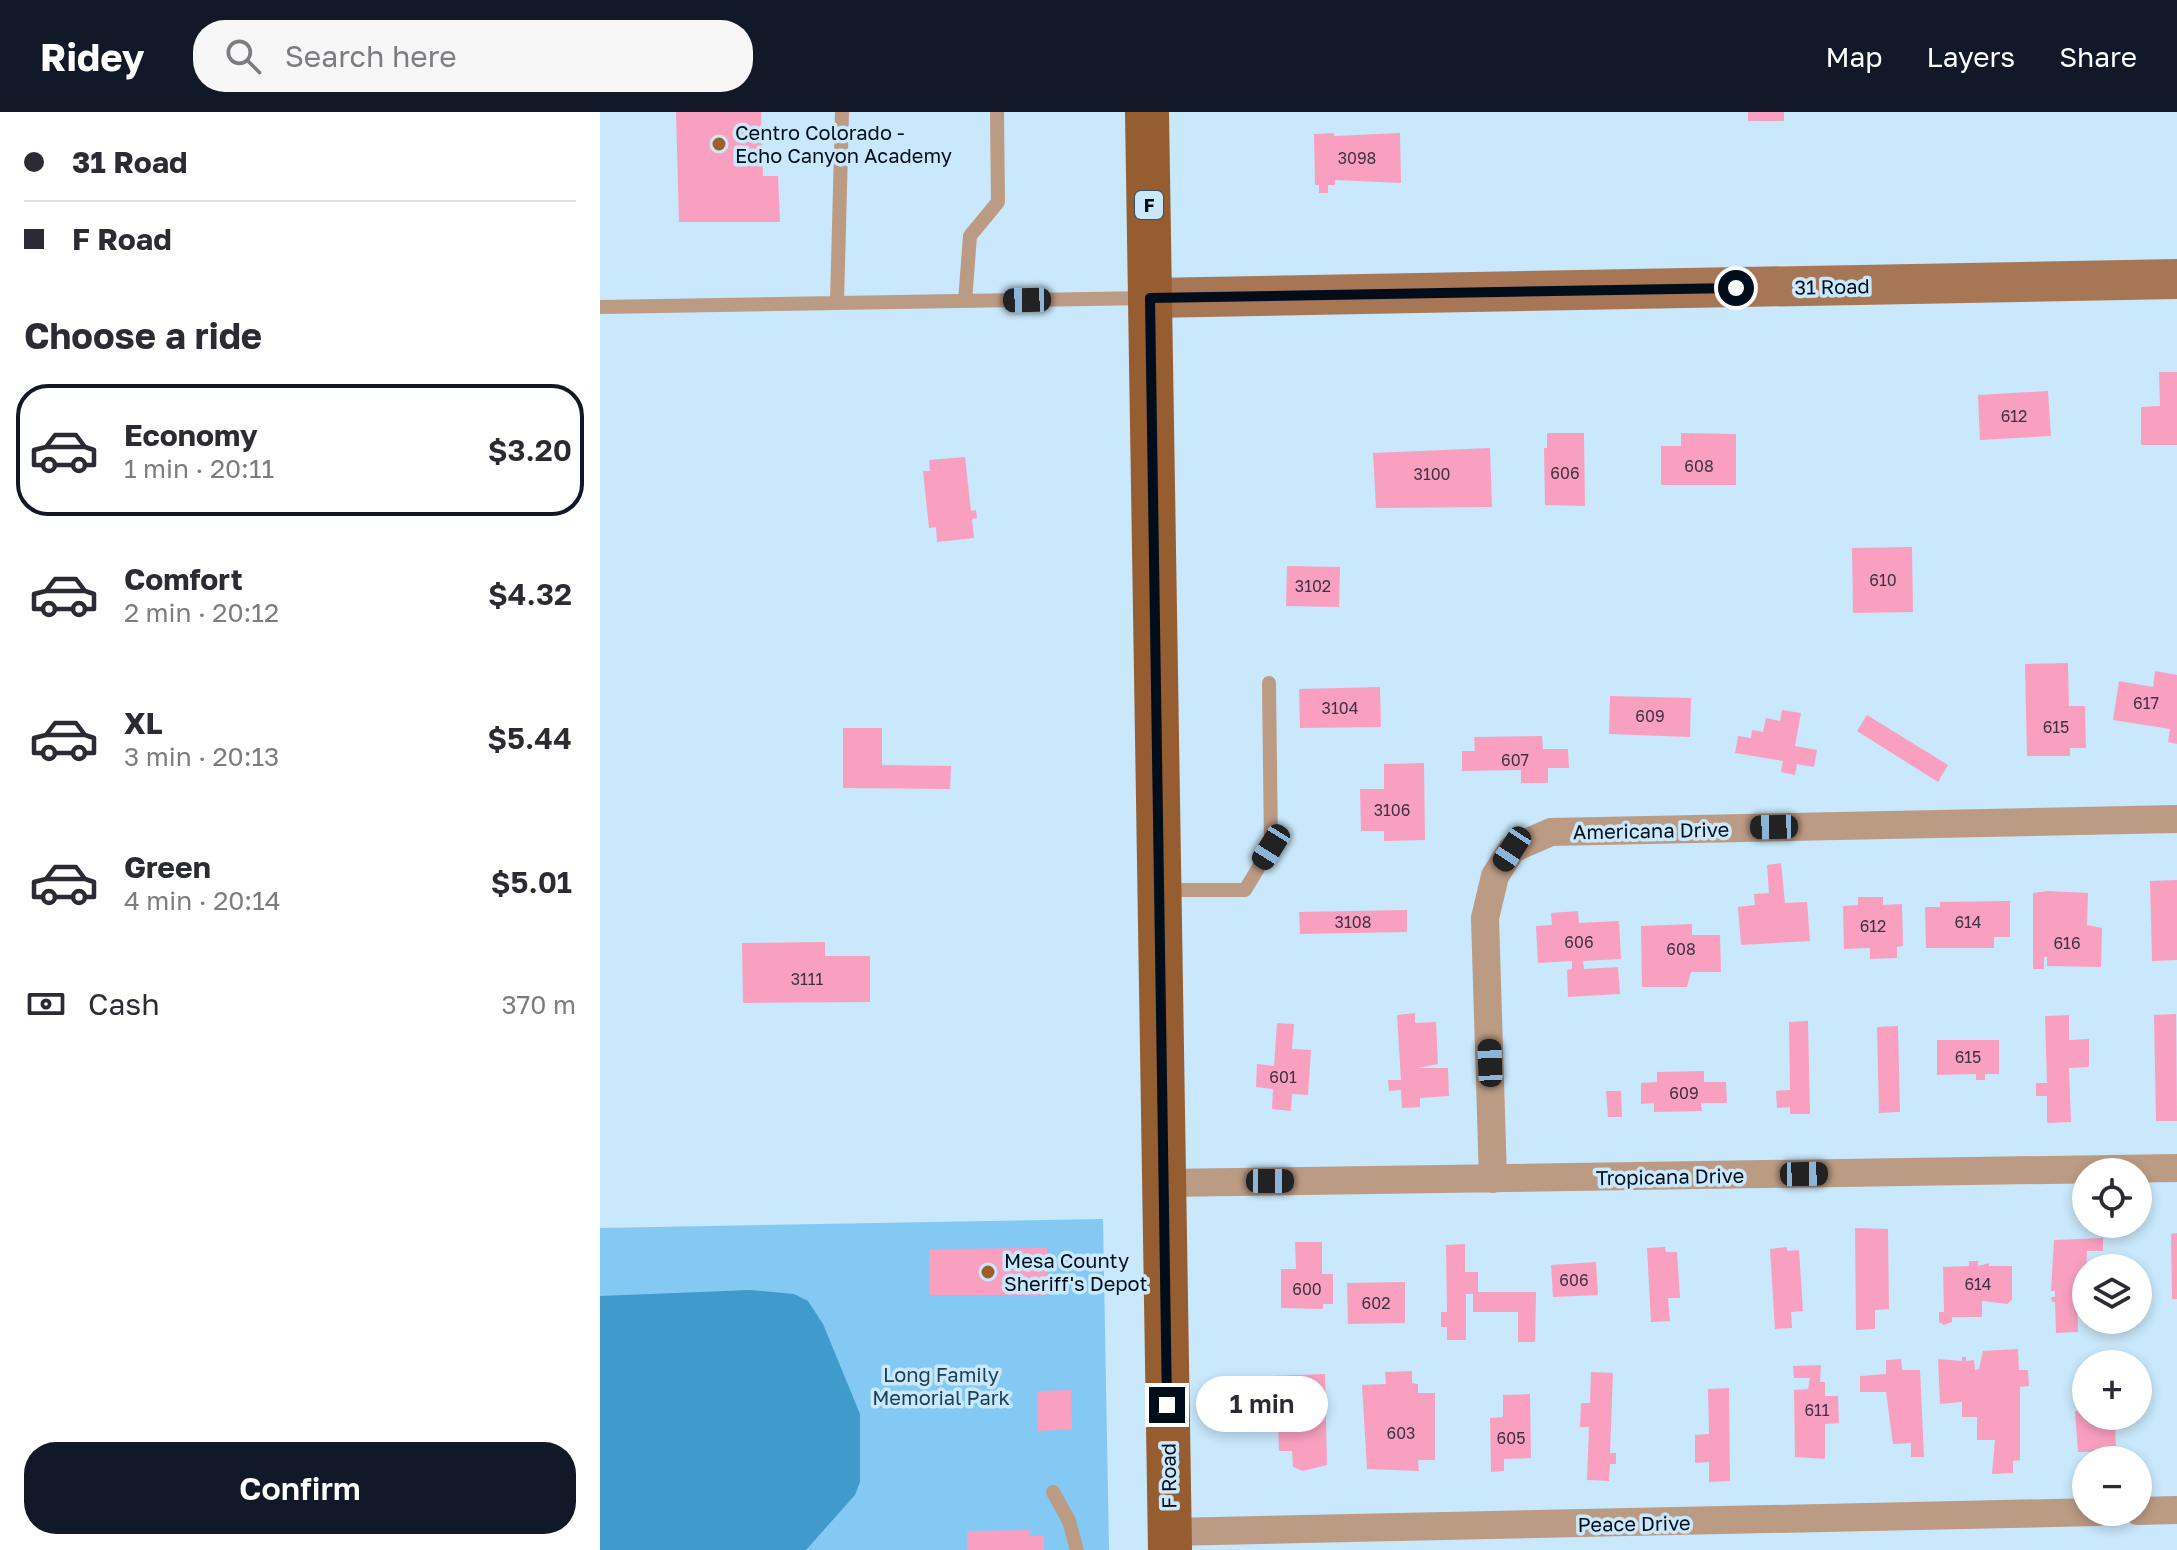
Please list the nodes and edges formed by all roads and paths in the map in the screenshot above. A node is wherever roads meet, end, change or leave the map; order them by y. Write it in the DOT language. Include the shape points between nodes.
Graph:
graph roads {
  1 [pos="842,112"];
  2 [pos="997,112"];
  3 [pos="1147,112"];
  4 [pos="2177,279"];
  5 [pos="1150,298"];
  6 [pos="965,301"];
  7 [pos="837,303"];
  8 [pos="600,307"];
  9 [pos="1269,683"];
  10 [pos="2177,819"];
  11 [pos="1162,890"];
  12 [pos="2177,1168"];
  13 [pos="1493,1179"];
  14 [pos="1163,1183"];
  15 [pos="1053,1492"];
  16 [pos="2177,1510"];
  17 [pos="2152,1511"];
  18 [pos="2072,1513"];
  19 [pos="1170,1541"];
  20 [pos="1077,1550"];
  1 -- 7 [label="lane"];
  2 -- 6 [label="lane" via="998,202 970,236"];
  3 -- 5 [label="main road, F"];
  4 -- 5 [label="street, 31 Road"];
  5 -- 6 [label="lane"];
  5 -- 11 [label="main road, F Road / F"];
  6 -- 7 [label="lane"];
  7 -- 8 [label="lane"];
  9 -- 11 [label="lane" via="1271,847 1245,890"];
  10 -- 13 [label="street, Americana Drive" via="1551,832 1512,849 1495,876 1485,918"];
  11 -- 14 [label="main road, F Road / F"];
  12 -- 13 [label="street, Tropicana Drive"];
  13 -- 14 [label="street, Tropicana Drive"];
  14 -- 19 [label="main road, F Road / F"];
  15 -- 20 [label="lane"];
  16 -- 17 [label="street"];
  18 -- 19 [label="street, Peace Drive"];
}
